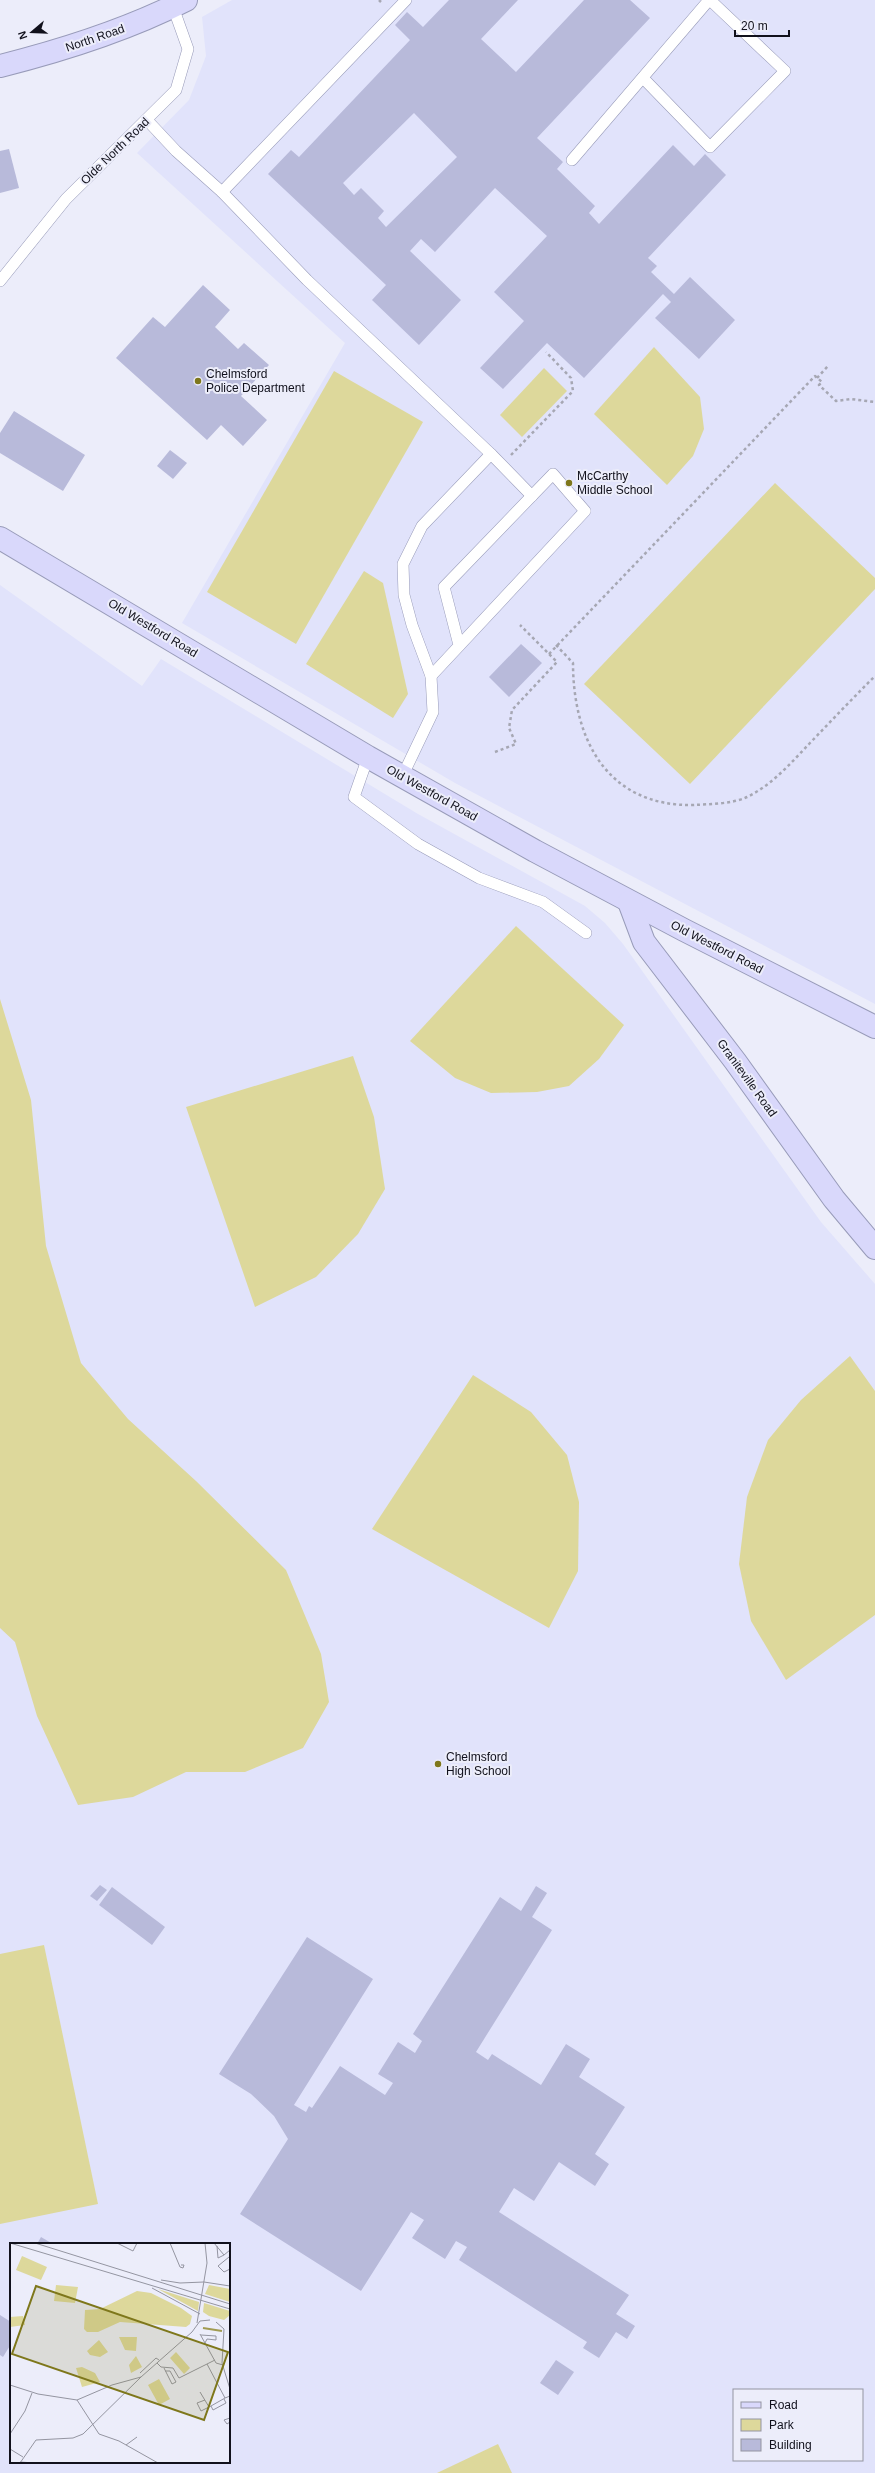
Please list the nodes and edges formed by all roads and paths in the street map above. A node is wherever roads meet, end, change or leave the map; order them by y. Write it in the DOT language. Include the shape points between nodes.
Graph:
graph roads {
  1 [pos="406,0"];
  2 [pos="709,0"];
  3 [pos="179,3"];
  4 [pos="0,66"];
  5 [pos="643,78"];
  6 [pos="147,120"];
  7 [pos="572,160"];
  8 [pos="222,192"];
  9 [pos="0,281"];
  10 [pos="546,352"];
  11 [pos="828,366"];
  12 [pos="817,378"];
  13 [pos="875,402"];
  14 [pos="491,454"];
  15 [pos="509,457"];
  16 [pos="532,496"];
  17 [pos="0,538"];
  18 [pos="520,625"];
  19 [pos="459,645"];
  20 [pos="556,645"];
  21 [pos="549,654"];
  22 [pos="431,676"];
  23 [pos="875,676"];
  24 [pos="495,752"];
  25 [pos="368,757"];
  26 [pos="402,777"];
  27 [pos="629,902"];
  28 [pos="586,933"];
  29 [pos="875,1027"];
  30 [pos="875,1248"];
  1 -- 8 [label="lane"];
  2 -- 5 [label="lane"];
  2 -- 5 [label="lane" via="785,71 710,147"];
  3 -- 4 [label="main road, North Road" via="144,21 48,54"];
  3 -- 6 [label="lane, Olde North Road" via="188,49 176,90"];
  5 -- 7 [label="lane"];
  6 -- 8 [label="lane" via="176,151"];
  6 -- 9 [label="lane, Olde North Road" via="66,199"];
  8 -- 14 [label="lane" via="307,280"];
  10 -- 15 [label="path" via="571,378 573,391"];
  11 -- 12 [label="path"];
  12 -- 13 [label="path" via="822,382 819,385 836,401 851,399"];
  12 -- 20 [label="path" via="815,376"];
  14 -- 16 [label="lane"];
  14 -- 22 [label="lane" via="422,526 403,564 404,595"];
  16 -- 19 [label="lane" via="444,587"];
  16 -- 19 [label="lane" via="554,474 585,511"];
  17 -- 25 [label="main road, Old Westford Road"];
  18 -- 21 [label="path"];
  19 -- 22 [label="lane"];
  20 -- 21 [label="path"];
  20 -- 23 [label="path" via="574,663 573,692 579,719 592,752 618,782 649,800 681,805 712,804 747,797 777,777"];
  21 -- 24 [label="path" via="557,662 512,710 509,728 516,744"];
  22 -- 26 [label="lane" via="433,712"];
  25 -- 26 [label="main road, Old Westford Road"];
  25 -- 28 [label="lane" via="354,796 418,844 479,878 543,902"];
  26 -- 27 [label="main road, Old Westford Road"];
  27 -- 29 [label="main road, Old Westford Road"];
  27 -- 30 [label="main road, Graniteville Road" via="644,942 735,1061 834,1199"];
}
